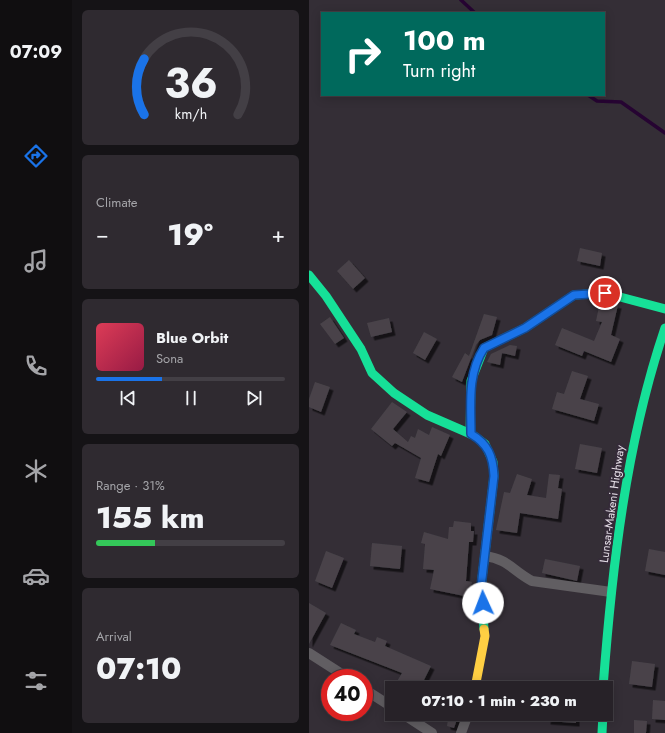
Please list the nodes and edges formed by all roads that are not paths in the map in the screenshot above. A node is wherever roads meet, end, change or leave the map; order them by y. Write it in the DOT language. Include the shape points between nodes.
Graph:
graph roads {
  1 [pos="309,275"];
  2 [pos="665,309"];
  3 [pos="665,328"];
  4 [pos="471,434"];
  5 [pos="485,556"];
  6 [pos="611,592"];
  7 [pos="309,653"];
  8 [pos="334,669"];
  9 [pos="476,681"];
  10 [pos="604,681"];
  11 [pos="373,695"];
  12 [pos="385,702"];
  13 [pos="414,721"];
  14 [pos="465,721"];
  15 [pos="603,721"];
  16 [pos="432,733"];
  17 [pos="461,733"];
  18 [pos="602,733"];
  1 -- 4 [label="street" via="361,349 372,373 393,393 427,415"];
  2 -- 4 [label="street" via="605,293 574,295 525,328 484,348 471,381"];
  3 -- 6 [label="street, Lunsar-Makeni Highway" via="652,366 633,442"];
  4 -- 5 [label="street" via="485,444 493,462 494,476"];
  5 -- 6 [label="street" via="502,560 522,576 533,581"];
  5 -- 9 [label="street" via="481,587 485,636"];
  6 -- 10 [label="street, Lunsar-Makeni Highway"];
  7 -- 8 [label="street"];
  11 -- 12 [label="street"];
  13 -- 16 [label="street"];
  14 -- 17 [label="street"];
  15 -- 18 [label="street"];
}
